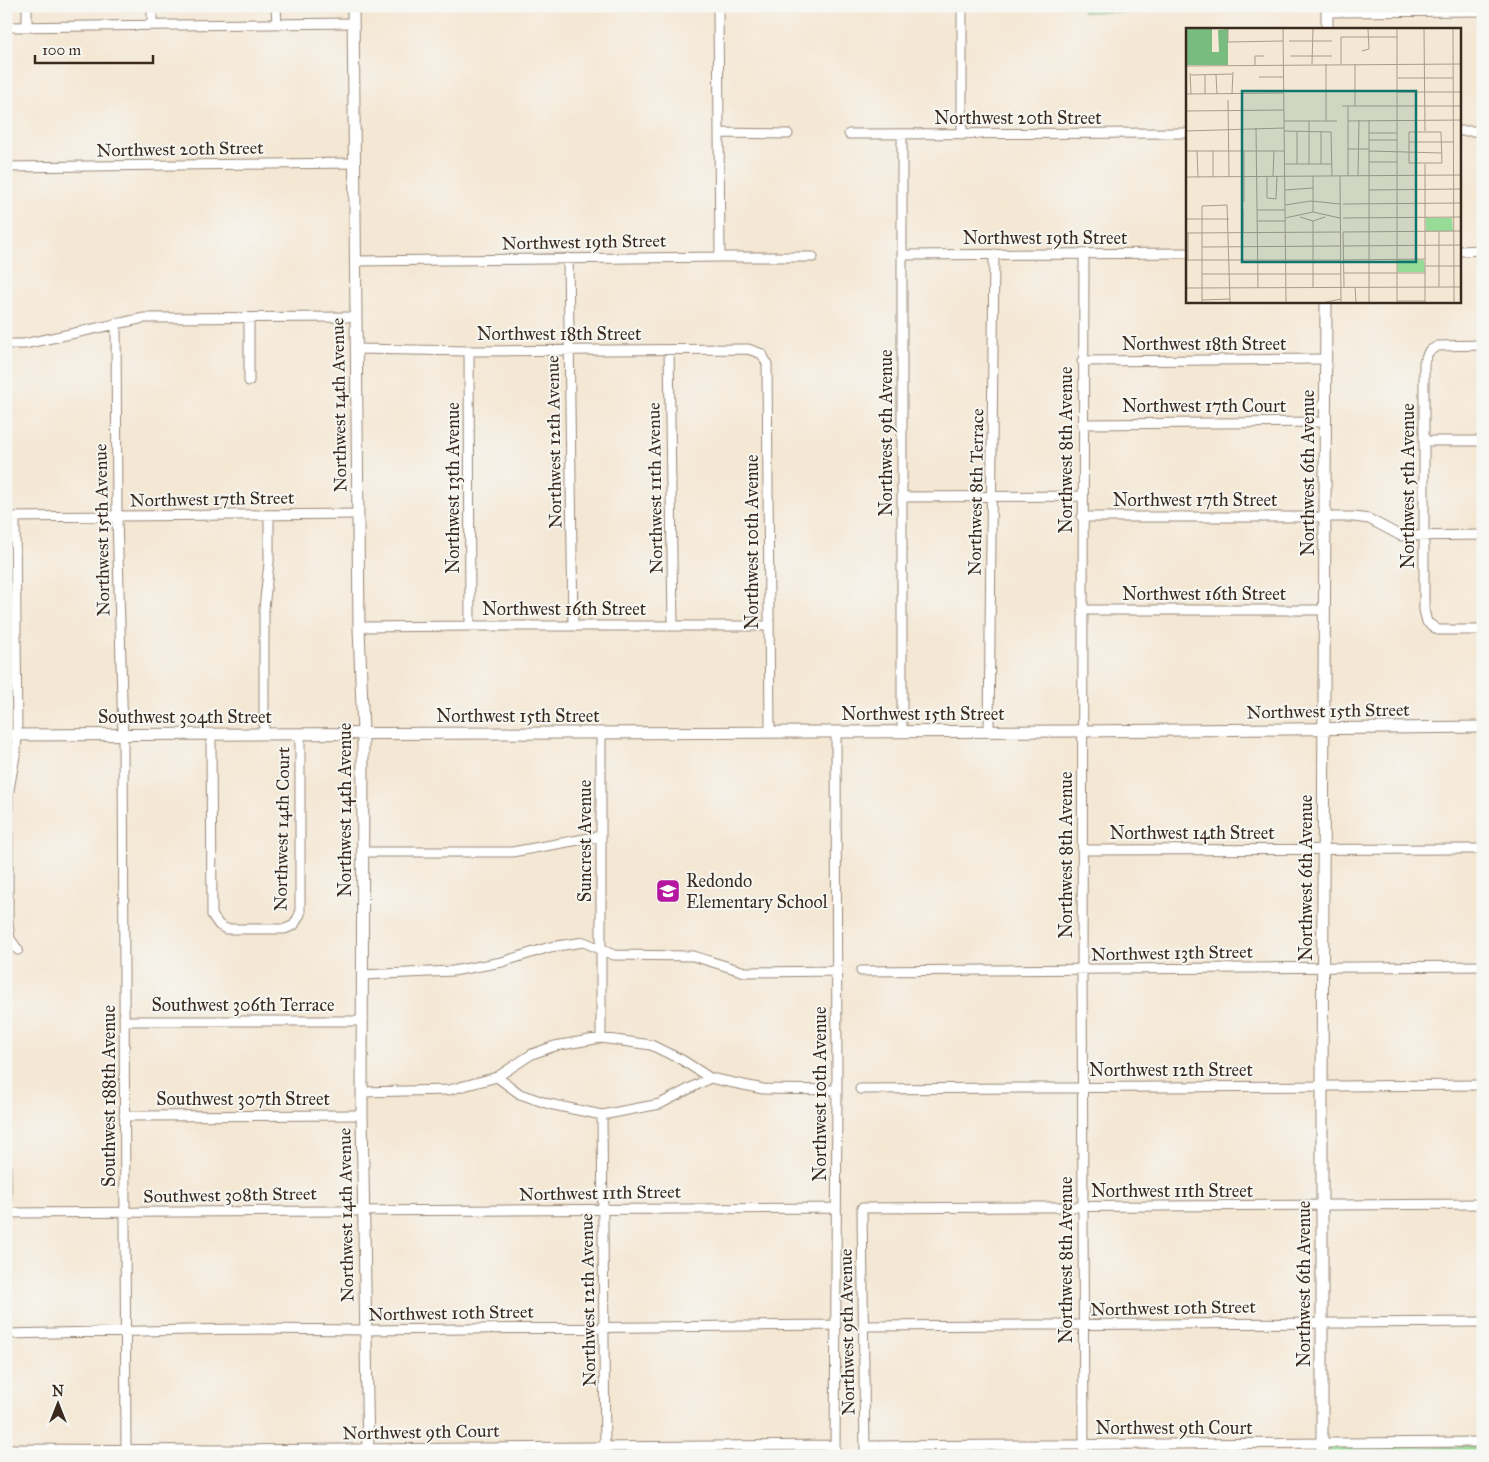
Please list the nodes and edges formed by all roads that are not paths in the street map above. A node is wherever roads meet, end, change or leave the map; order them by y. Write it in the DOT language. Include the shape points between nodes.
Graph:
graph roads {
  1 [pos="27,6"];
  2 [pos="152,6"];
  3 [pos="276,6"];
  4 [pos="353,6"];
  5 [pos="718,6"];
  6 [pos="962,6"];
  7 [pos="1327,9"];
  8 [pos="1483,11"];
  9 [pos="354,23"];
  10 [pos="277,24"];
  11 [pos="152,25"];
  12 [pos="27,26"];
  13 [pos="6,27"];
  14 [pos="1327,28"];
  15 [pos="1462,131"];
  16 [pos="1483,131"];
  17 [pos="719,133"];
  18 [pos="1186,133"];
  19 [pos="788,134"];
  20 [pos="849,134"];
  21 [pos="902,135"];
  22 [pos="962,135"];
  23 [pos="355,163"];
  24 [pos="6,167"];
  25 [pos="1483,250"];
  26 [pos="1462,251"];
  27 [pos="1186,253"];
  28 [pos="994,254"];
  29 [pos="1084,254"];
  30 [pos="902,255"];
  31 [pos="720,257"];
  32 [pos="813,257"];
  33 [pos="568,258"];
  34 [pos="355,261"];
  35 [pos="1326,302"];
  36 [pos="356,317"];
  37 [pos="249,318"];
  38 [pos="116,323"];
  39 [pos="6,344"];
  40 [pos="1483,345"];
  41 [pos="356,349"];
  42 [pos="570,350"];
  43 [pos="670,350"];
  44 [pos="469,351"];
  45 [pos="762,354"];
  46 [pos="1325,359"];
  47 [pos="1082,361"];
  48 [pos="249,381"];
  49 [pos="1325,422"];
  50 [pos="1082,424"];
  51 [pos="1425,441"];
  52 [pos="1483,441"];
  53 [pos="1082,496"];
  54 [pos="903,497"];
  55 [pos="992,497"];
  56 [pos="358,514"];
  57 [pos="270,515"];
  58 [pos="117,516"];
  59 [pos="1325,516"];
  60 [pos="11,517"];
  61 [pos="1082,517"];
  62 [pos="1424,536"];
  63 [pos="1483,536"];
  64 [pos="1082,610"];
  65 [pos="1325,610"];
  66 [pos="470,626"];
  67 [pos="572,626"];
  68 [pos="672,626"];
  69 [pos="769,626"];
  70 [pos="359,628"];
  71 [pos="1483,630"];
  72 [pos="1483,727"];
  73 [pos="1324,728"];
  74 [pos="770,731"];
  75 [pos="902,731"];
  76 [pos="989,731"];
  77 [pos="1083,731"];
  78 [pos="836,732"];
  79 [pos="363,733"];
  80 [pos="601,733"];
  81 [pos="264,734"];
  82 [pos="300,734"];
  83 [pos="11,735"];
  84 [pos="211,735"];
  85 [pos="123,736"];
  86 [pos="601,836"];
  87 [pos="1323,849"];
  88 [pos="1483,849"];
  89 [pos="1082,850"];
  90 [pos="364,852"];
  91 [pos="602,949"];
  92 [pos="18,950"];
  93 [pos="1483,966"];
  94 [pos="1323,968"];
  95 [pos="1082,970"];
  96 [pos="836,971"];
  97 [pos="861,972"];
  98 [pos="362,975"];
  99 [pos="124,1021"];
  100 [pos="362,1021"];
  101 [pos="601,1038"];
  102 [pos="497,1077"];
  103 [pos="710,1078"];
  104 [pos="1322,1085"];
  105 [pos="1483,1085"];
  106 [pos="1082,1086"];
  107 [pos="860,1089"];
  108 [pos="837,1090"];
  109 [pos="362,1092"];
  110 [pos="362,1115"];
  111 [pos="602,1115"];
  112 [pos="124,1116"];
  113 [pos="6,1167"];
  114 [pos="1483,1204"];
  115 [pos="1322,1206"];
  116 [pos="836,1208"];
  117 [pos="862,1208"];
  118 [pos="1082,1208"];
  119 [pos="603,1209"];
  120 [pos="364,1211"];
  121 [pos="125,1212"];
  122 [pos="7,1213"];
  123 [pos="1483,1322"];
  124 [pos="1322,1323"];
  125 [pos="836,1325"];
  126 [pos="864,1326"];
  127 [pos="1083,1326"];
  128 [pos="604,1328"];
  129 [pos="365,1330"];
  130 [pos="124,1331"];
  131 [pos="6,1334"];
  132 [pos="1483,1442"];
  133 [pos="1322,1443"];
  134 [pos="1084,1444"];
  135 [pos="835,1446"];
  136 [pos="6,1449"];
  137 [pos="605,1451"];
  138 [pos="865,1451"];
  139 [pos="368,1452"];
  140 [pos="126,1453"];
  141 [pos="836,1456"];
  142 [pos="1084,1456"];
  143 [pos="1322,1456"];
  1 -- 12 [label="street"];
  2 -- 11 [label="street"];
  3 -- 10 [label="street"];
  4 -- 9 [label="street, Northwest 14th Avenue"];
  5 -- 17 [label="street"];
  6 -- 22 [label="street"];
  7 -- 8 [label="street"];
  7 -- 14 [label="street"];
  9 -- 10 [label="street"];
  9 -- 23 [label="street, Northwest 14th Avenue"];
  10 -- 11 [label="street"];
  11 -- 12 [label="street"];
  12 -- 13 [label="street"];
  15 -- 16 [label="street"];
  17 -- 19 [label="street"];
  17 -- 31 [label="street"];
  18 -- 22 [label="street, Northwest 20th Street"];
  20 -- 21 [label="street, Northwest 20th Street"];
  21 -- 22 [label="street, Northwest 20th Street"];
  21 -- 30 [label="street, Northwest 9th Avenue"];
  23 -- 24 [label="street, Northwest 20th Street"];
  23 -- 34 [label="street, Northwest 14th Avenue"];
  25 -- 26 [label="street"];
  27 -- 29 [label="street, Northwest 19th Street"];
  28 -- 29 [label="street, Northwest 19th Street"];
  28 -- 30 [label="street, Northwest 19th Street"];
  28 -- 55 [label="street, Northwest 8th Terrace"];
  29 -- 47 [label="street, Northwest 8th Avenue"];
  30 -- 54 [label="street, Northwest 9th Avenue"];
  31 -- 32 [label="street, Northwest 19th Street"];
  31 -- 33 [label="street, Northwest 19th Street"];
  33 -- 34 [label="street, Northwest 19th Street"];
  33 -- 42 [label="street, Northwest 12th Avenue"];
  34 -- 36 [label="street, Northwest 14th Avenue"];
  35 -- 46 [label="street, Northwest 6th Avenue"];
  36 -- 37 [label="street"];
  36 -- 41 [label="street, Northwest 14th Avenue"];
  37 -- 38 [label="street" via="144,318"];
  37 -- 48 [label="street"];
  38 -- 39 [label="street" via="24,344"];
  38 -- 58 [label="street, Northwest 15th Avenue"];
  40 -- 51 [label="street, Northwest 5th Avenue" via="1438,346 1429,351 1424,362"];
  41 -- 44 [label="street, Northwest 18th Street"];
  41 -- 56 [label="street, Northwest 14th Avenue"];
  42 -- 43 [label="street, Northwest 18th Street"];
  42 -- 44 [label="street, Northwest 18th Street"];
  42 -- 67 [label="street, Northwest 12th Avenue"];
  43 -- 45 [label="street, Northwest 18th Street" via="748,349"];
  43 -- 68 [label="street, Northwest 11th Avenue"];
  44 -- 66 [label="street, Northwest 13th Avenue"];
  45 -- 69 [label="street, Northwest 10th Avenue" via="767,364"];
  46 -- 47 [label="street, Northwest 18th Street"];
  46 -- 49 [label="street, Northwest 6th Avenue"];
  47 -- 50 [label="street, Northwest 8th Avenue"];
  49 -- 50 [label="street, Northwest 17th Court"];
  49 -- 59 [label="street, Northwest 6th Avenue"];
  50 -- 53 [label="street, Northwest 8th Avenue"];
  51 -- 52 [label="street"];
  51 -- 62 [label="street, Northwest 5th Avenue"];
  53 -- 55 [label="street"];
  53 -- 61 [label="street, Northwest 8th Avenue"];
  54 -- 55 [label="street"];
  54 -- 75 [label="street, Northwest 9th Avenue"];
  55 -- 76 [label="street, Northwest 8th Terrace"];
  56 -- 57 [label="street, Northwest 17th Street"];
  56 -- 70 [label="street, Northwest 14th Avenue"];
  57 -- 58 [label="street, Northwest 17th Street"];
  57 -- 81 [label="street" via="270,563 264,608"];
  58 -- 60 [label="street, Northwest 17th Street"];
  58 -- 85 [label="street, Northwest 15th Avenue"];
  59 -- 61 [label="street, Northwest 17th Street"];
  59 -- 62 [label="street, Northwest 17th Street" via="1369,519 1401,536"];
  59 -- 65 [label="street, Northwest 6th Avenue"];
  60 -- 83 [label="street"];
  61 -- 64 [label="street, Northwest 8th Avenue"];
  62 -- 63 [label="street, Northwest 17th Street"];
  62 -- 71 [label="street, Northwest 5th Avenue" via="1424,610 1427,622 1438,630"];
  64 -- 65 [label="street, Northwest 16th Street"];
  64 -- 77 [label="street, Northwest 8th Avenue"];
  65 -- 73 [label="street, Northwest 6th Avenue"];
  66 -- 67 [label="street, Northwest 16th Street"];
  66 -- 70 [label="street, Northwest 16th Street"];
  67 -- 68 [label="street, Northwest 16th Street"];
  68 -- 69 [label="street, Northwest 16th Street"];
  69 -- 74 [label="street, Northwest 10th Avenue"];
  70 -- 79 [label="street, Northwest 14th Avenue"];
  72 -- 73 [label="street, Northwest 15th Street"];
  73 -- 77 [label="street, Northwest 15th Street"];
  73 -- 87 [label="street, Northwest 6th Avenue"];
  74 -- 78 [label="street, Northwest 15th Street"];
  74 -- 80 [label="street, Northwest 15th Street"];
  75 -- 76 [label="street, Northwest 15th Street"];
  75 -- 78 [label="street, Northwest 15th Street"];
  76 -- 77 [label="street, Northwest 15th Street"];
  77 -- 89 [label="street, Northwest 8th Avenue"];
  78 -- 96 [label="street, Northwest 10th Avenue"];
  79 -- 80 [label="street, Northwest 15th Street"];
  79 -- 82 [label="street, Southwest 304th Street"];
  79 -- 90 [label="street, Northwest 14th Avenue"];
  80 -- 86 [label="street, Suncrest Avenue"];
  81 -- 82 [label="street, Southwest 304th Street"];
  81 -- 84 [label="street, Southwest 304th Street"];
  82 -- 84 [label="street, Northwest 14th Court" via="300,914 294,925 285,929 226,929 212,915"];
  83 -- 85 [label="street, Southwest 304th Street"];
  83 -- 92 [label="street" via="16,750 8,795 8,924 10,939"];
  84 -- 85 [label="street, Southwest 304th Street"];
  85 -- 99 [label="street, Southwest 188th Avenue"];
  86 -- 90 [label="street" via="512,852"];
  86 -- 91 [label="street, Suncrest Avenue"];
  87 -- 88 [label="street, Northwest 14th Street"];
  87 -- 89 [label="street, Northwest 14th Street"];
  87 -- 94 [label="street, Northwest 6th Avenue"];
  89 -- 95 [label="street, Northwest 8th Avenue"];
  90 -- 98 [label="street, Northwest 14th Avenue"];
  91 -- 96 [label="street" via="614,955 692,956 745,972"];
  91 -- 98 [label="street" via="584,942 453,971"];
  91 -- 101 [label="street"];
  93 -- 94 [label="street, Northwest 13th Street"];
  94 -- 95 [label="street, Northwest 13th Street"];
  94 -- 104 [label="street, Northwest 6th Avenue"];
  95 -- 97 [label="street, Northwest 13th Street"];
  95 -- 106 [label="street, Northwest 8th Avenue"];
  96 -- 108 [label="street, Northwest 10th Avenue"];
  98 -- 100 [label="street, Northwest 14th Avenue"];
  99 -- 100 [label="street, Southwest 306th Terrace"];
  99 -- 112 [label="street, Southwest 188th Avenue"];
  100 -- 109 [label="street, Northwest 14th Avenue"];
  101 -- 102 [label="street" via="555,1046 532,1054"];
  101 -- 103 [label="street" via="651,1045"];
  102 -- 109 [label="street" via="449,1090"];
  102 -- 111 [label="street" via="520,1094 548,1104"];
  103 -- 108 [label="street" via="763,1089"];
  103 -- 111 [label="street" via="660,1104"];
  104 -- 105 [label="street, Northwest 12th Street"];
  104 -- 106 [label="street, Northwest 12th Street"];
  104 -- 115 [label="street, Northwest 6th Avenue"];
  106 -- 107 [label="street, Northwest 12th Street"];
  106 -- 118 [label="street, Northwest 8th Avenue"];
  108 -- 116 [label="street, Northwest 10th Avenue"];
  109 -- 110 [label="street, Northwest 14th Avenue"];
  110 -- 112 [label="street, Southwest 307th Street"];
  110 -- 120 [label="street, Northwest 14th Avenue"];
  111 -- 119 [label="street, Northwest 12th Avenue"];
  112 -- 121 [label="street, Southwest 188th Avenue"];
  113 -- 122 [label="street"];
  114 -- 115 [label="street, Northwest 11th Street"];
  115 -- 118 [label="street, Northwest 11th Street"];
  115 -- 124 [label="street, Northwest 6th Avenue"];
  116 -- 119 [label="street, Northwest 11th Street"];
  116 -- 125 [label="street, Northwest 10th Avenue"];
  117 -- 118 [label="street, Northwest 11th Street"];
  117 -- 126 [label="street, Northwest 9th Avenue"];
  118 -- 127 [label="street, Northwest 8th Avenue"];
  119 -- 120 [label="street, Northwest 11th Street"];
  119 -- 128 [label="street, Northwest 12th Avenue"];
  120 -- 121 [label="street, Southwest 308th Street"];
  120 -- 129 [label="street, Northwest 14th Avenue"];
  121 -- 122 [label="street, Southwest 308th Street"];
  121 -- 130 [label="street, Southwest 188th Avenue"];
  123 -- 124 [label="street, Northwest 10th Street"];
  124 -- 127 [label="street, Northwest 10th Street"];
  124 -- 133 [label="street, Northwest 6th Avenue"];
  125 -- 128 [label="street, Northwest 10th Street"];
  125 -- 135 [label="street, Northwest 10th Avenue"];
  126 -- 127 [label="street, Northwest 10th Street"];
  126 -- 138 [label="street, Northwest 9th Avenue"];
  127 -- 134 [label="street, Northwest 8th Avenue"];
  128 -- 129 [label="street, Northwest 10th Street"];
  128 -- 137 [label="street, Northwest 12th Avenue"];
  129 -- 130 [label="street, Northwest 10th Street"];
  129 -- 139 [label="street, Northwest 14th Avenue"];
  130 -- 131 [label="street, Northwest 10th Street"];
  130 -- 140 [label="street, Southwest 188th Avenue"];
  132 -- 133 [label="street, Northwest 9th Court"];
  133 -- 134 [label="street, Northwest 9th Court"];
  133 -- 143 [label="street, Northwest 6th Avenue"];
  134 -- 138 [label="street, Northwest 9th Court"];
  134 -- 142 [label="street, Northwest 8th Avenue"];
  135 -- 137 [label="street, Northwest 9th Court"];
  135 -- 141 [label="street, Northwest 10th Avenue"];
  136 -- 140 [label="street, Northwest 9th Court"];
  137 -- 139 [label="street, Northwest 9th Court"];
  139 -- 140 [label="street, Northwest 9th Court"];
}
